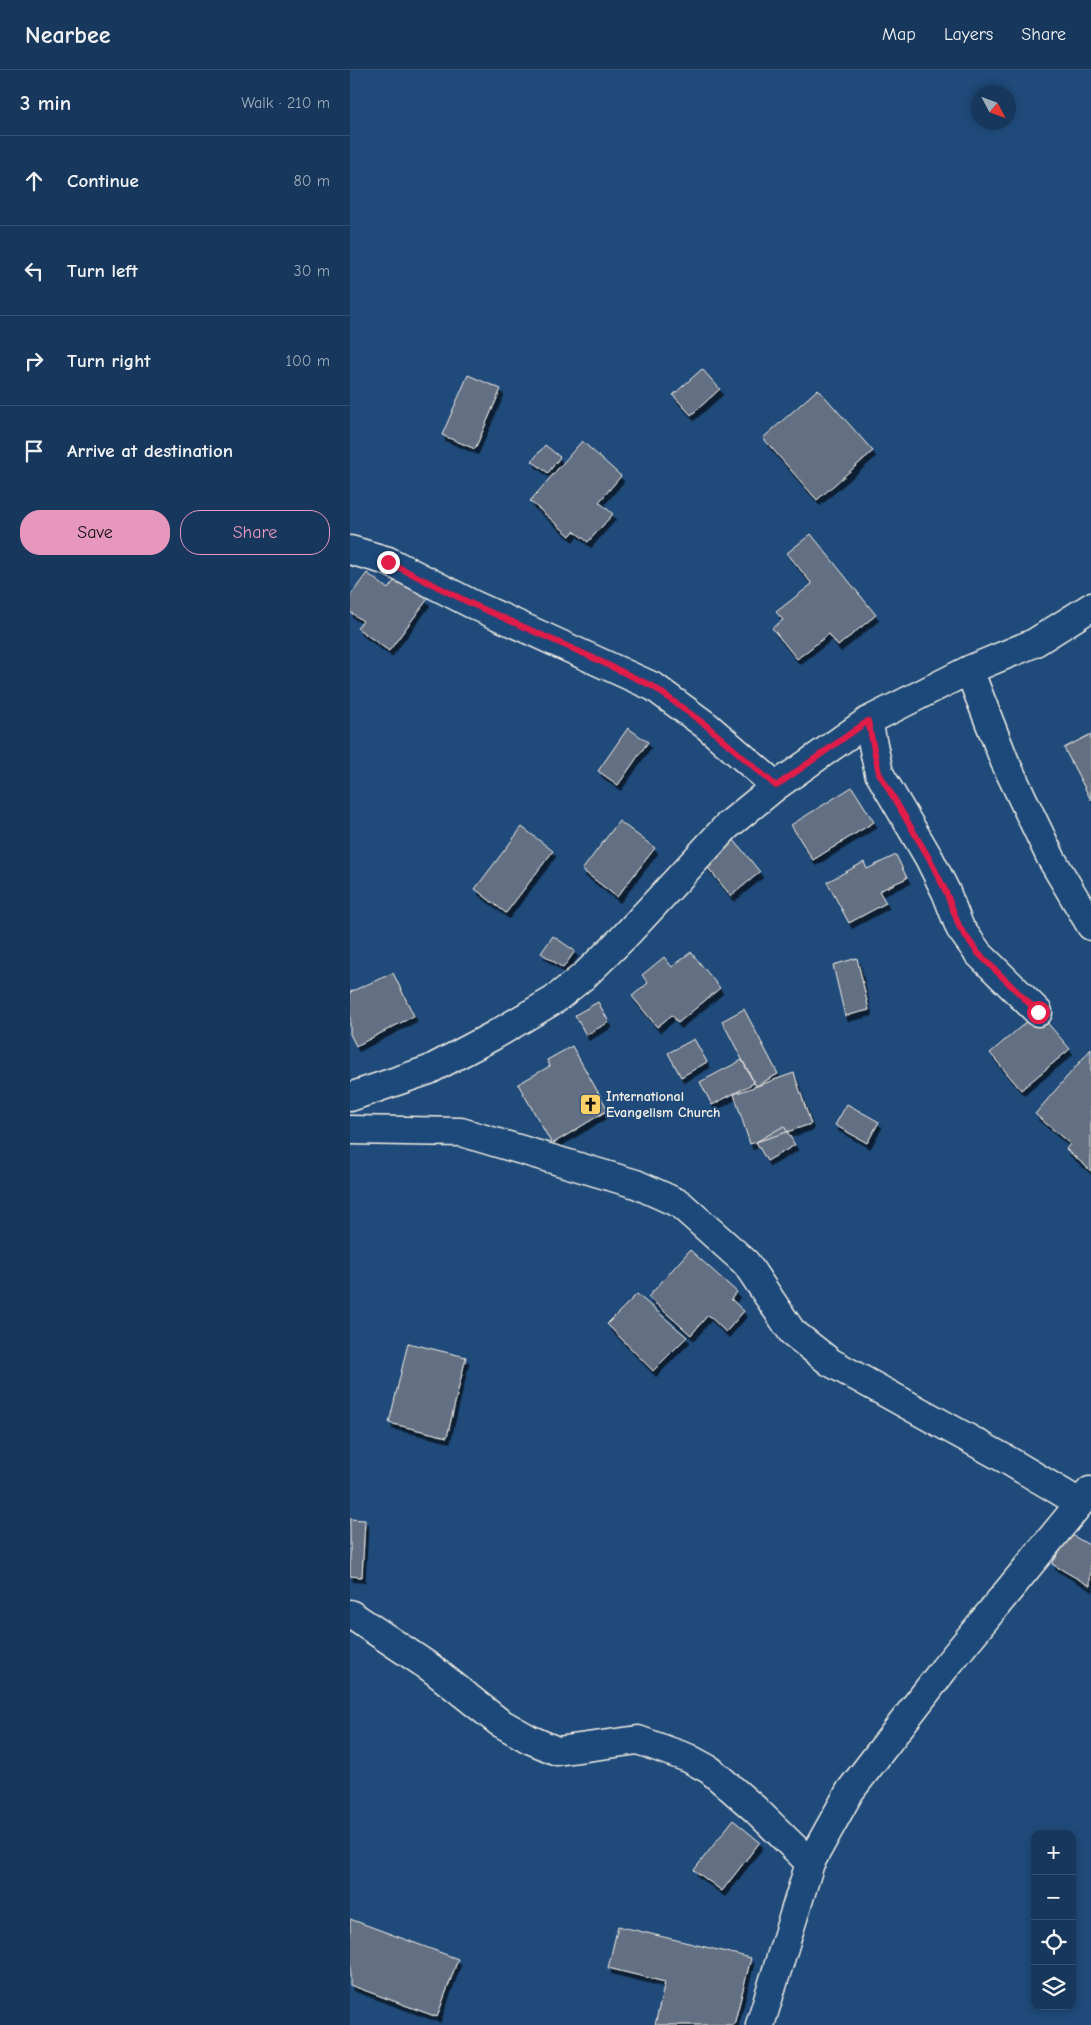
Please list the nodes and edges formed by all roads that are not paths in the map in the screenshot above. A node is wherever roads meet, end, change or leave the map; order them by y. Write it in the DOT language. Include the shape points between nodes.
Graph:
graph roads {
  1 [pos="350,550"];
  2 [pos="1091,607"];
  3 [pos="969,670"];
  4 [pos="868,721"];
  5 [pos="776,786"];
  6 [pos="1091,926"];
  7 [pos="1038,1012"];
  8 [pos="350,1098"];
  9 [pos="350,1130"];
  10 [pos="1085,1496"];
  11 [pos="350,1614"];
  12 [pos="810,1863"];
  13 [pos="760,2025"];
  1 -- 5 [label="street" via="388,562 654,687 707,726"];
  2 -- 3 [label="street" via="1034,643"];
  3 -- 4 [label="street"];
  3 -- 6 [label="street" via="1009,771 1050,858"];
  4 -- 5 [label="street"];
  4 -- 7 [label="street" via="879,773 929,858 960,928 978,953"];
  5 -- 8 [label="street" via="726,827 625,936 554,1000 429,1070"];
  9 -- 10 [label="street" via="461,1132 636,1184 680,1204 746,1262 792,1332 830,1362 1009,1461"];
  10 -- 12 [label="street" via="850,1791"];
  11 -- 12 [label="street" via="431,1668 500,1722 556,1751 638,1740 688,1758 710,1770"];
  12 -- 13 [label="street"];
}
